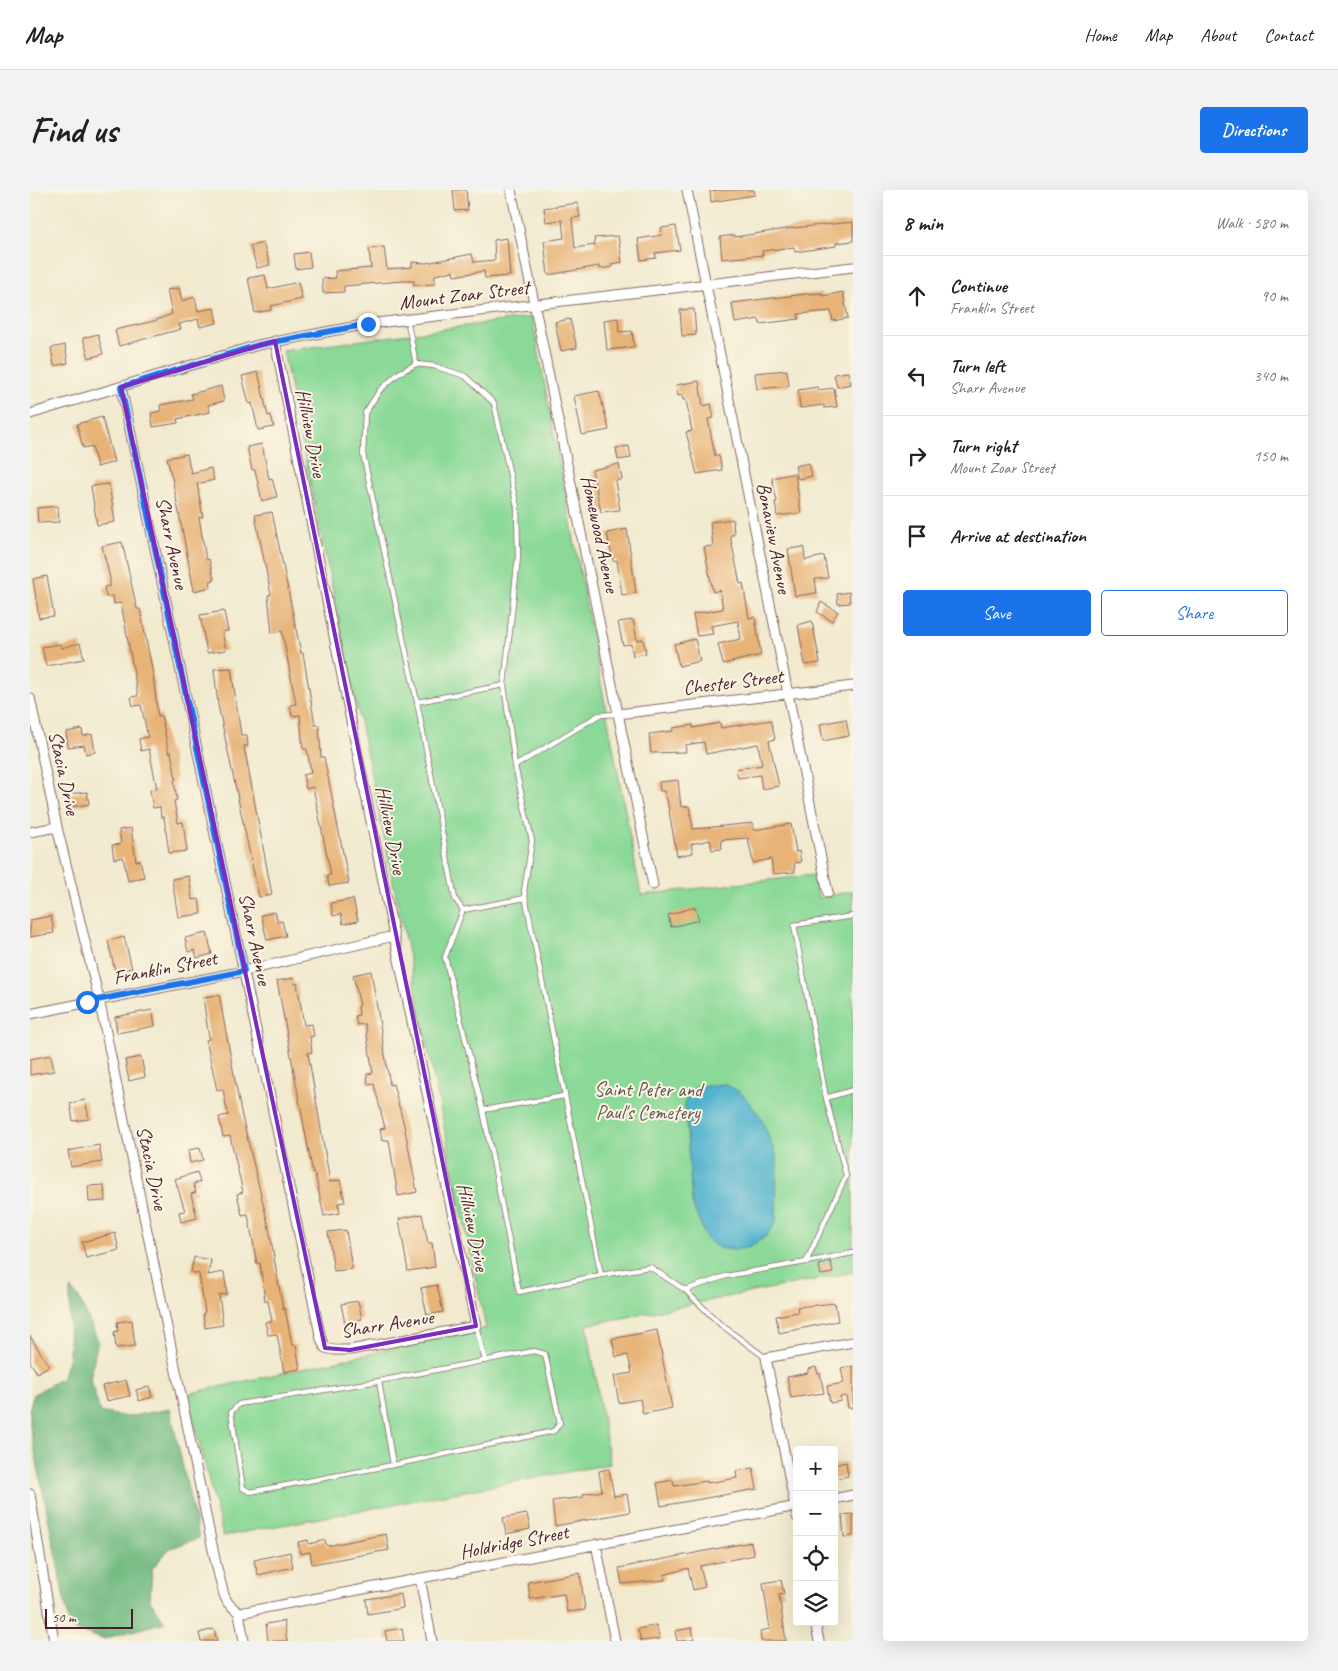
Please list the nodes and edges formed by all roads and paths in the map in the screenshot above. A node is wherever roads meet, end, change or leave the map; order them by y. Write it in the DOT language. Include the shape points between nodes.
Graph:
graph roads {
  1 [pos="511,190"];
  2 [pos="687,190"];
  3 [pos="853,267"];
  4 [pos="705,284"];
  5 [pos="535,304"];
  6 [pos="407,319"];
  7 [pos="275,341"];
  8 [pos="416,364"];
  9 [pos="121,387"];
  10 [pos="30,414"];
  11 [pos="504,685"];
  12 [pos="853,686"];
  13 [pos="788,693"];
  14 [pos="30,698"];
  15 [pos="417,702"];
  16 [pos="618,714"];
  17 [pos="515,766"];
  18 [pos="57,827"];
  19 [pos="30,832"];
  20 [pos="653,885"];
  21 [pos="828,893"];
  22 [pos="525,898"];
  23 [pos="463,910"];
  24 [pos="853,916"];
  25 [pos="394,936"];
  26 [pos="244,971"];
  27 [pos="99,1000"];
  28 [pos="30,1014"];
  29 [pos="853,1090"];
  30 [pos="564,1096"];
  31 [pos="826,1098"];
  32 [pos="483,1110"];
  33 [pos="853,1253"];
  34 [pos="806,1262"];
  35 [pos="602,1274"];
  36 [pos="685,1290"];
  37 [pos="476,1326"];
  38 [pos="853,1342"];
  39 [pos="766,1358"];
  40 [pos="484,1360"];
  41 [pos="379,1381"];
  42 [pos="393,1465"];
  43 [pos="793,1491"];
  44 [pos="30,1494"];
  45 [pos="853,1495"];
  46 [pos="838,1497"];
  47 [pos="793,1507"];
  48 [pos="596,1544"];
  49 [pos="420,1578"];
  50 [pos="239,1613"];
  51 [pos="817,1626"];
  52 [pos="54,1641"];
  53 [pos="244,1641"];
  54 [pos="432,1641"];
  55 [pos="615,1641"];
  56 [pos="819,1641"];
  1 -- 5 [label="street, Homewood Avenue"];
  2 -- 4 [label="street, Bonaview Avenue"];
  3 -- 4 [label="street, Mount Zoar Street"];
  4 -- 5 [label="street, Mount Zoar Street"];
  4 -- 13 [label="street, Bonaview Avenue"];
  5 -- 6 [label="street, Mount Zoar Street"];
  5 -- 16 [label="street, Homewood Avenue"];
  6 -- 7 [label="street, Mount Zoar Street"];
  6 -- 8 [label="lane"];
  7 -- 9 [label="street, Mount Zoar Street"];
  7 -- 25 [label="street, Hillview Drive"];
  8 -- 11 [label="lane" via="465,376 494,403 518,506 518,557"];
  8 -- 15 [label="lane" via="399,373 380,390 365,413 363,454"];
  9 -- 10 [label="street, Mount Zoar Street"];
  9 -- 26 [label="street, Sharr Avenue"];
  11 -- 15 [label="lane"];
  11 -- 17 [label="lane"];
  12 -- 13 [label="street, Chester Street"];
  13 -- 16 [label="street, Chester Street"];
  13 -- 21 [label="street, Bonaview Avenue"];
  14 -- 18 [label="street, Stacia Drive"];
  15 -- 23 [label="lane" via="455,899"];
  16 -- 17 [label="lane" via="599,715"];
  16 -- 20 [label="street, Homewood Avenue"];
  17 -- 22 [label="lane" via="532,841"];
  18 -- 19 [label="street"];
  18 -- 27 [label="street, Stacia Drive"];
  22 -- 23 [label="lane"];
  22 -- 30 [label="lane"];
  23 -- 32 [label="lane" via="445,957"];
  24 -- 31 [label="lane" via="794,925"];
  25 -- 26 [label="street, Franklin Street"];
  25 -- 37 [label="street, Hillview Drive"];
  26 -- 27 [label="street, Franklin Street"];
  26 -- 37 [label="street, Sharr Avenue" via="320,1339 325,1348 350,1350"];
  27 -- 28 [label="street, Franklin Street"];
  27 -- 50 [label="street, Stacia Drive" via="216,1564 228,1604"];
  29 -- 31 [label="lane"];
  30 -- 32 [label="lane"];
  30 -- 35 [label="lane"];
  31 -- 34 [label="lane" via="846,1176"];
  32 -- 35 [label="lane" via="519,1292"];
  33 -- 34 [label="lane"];
  34 -- 36 [label="lane" via="726,1276"];
  35 -- 36 [label="lane" via="650,1267"];
  36 -- 39 [label="lane" via="720,1324"];
  37 -- 40 [label="lane"];
  38 -- 39 [label="street"];
  39 -- 43 [label="street"];
  40 -- 41 [label="lane"];
  40 -- 42 [label="lane" via="534,1351 545,1354 560,1423 554,1431"];
  41 -- 42 [label="lane"];
  41 -- 42 [label="lane" via="239,1404 231,1412 243,1488 250,1492"];
  44 -- 52 [label="street"];
  45 -- 46 [label="street"];
  47 -- 48 [label="street, Holdridge Street"];
  48 -- 49 [label="street, Holdridge Street"];
  48 -- 55 [label="street"];
  49 -- 50 [label="street, Holdridge Street"];
  49 -- 54 [label="street"];
  50 -- 53 [label="street, Stacia Drive"];
  51 -- 56 [label="street"];
}
